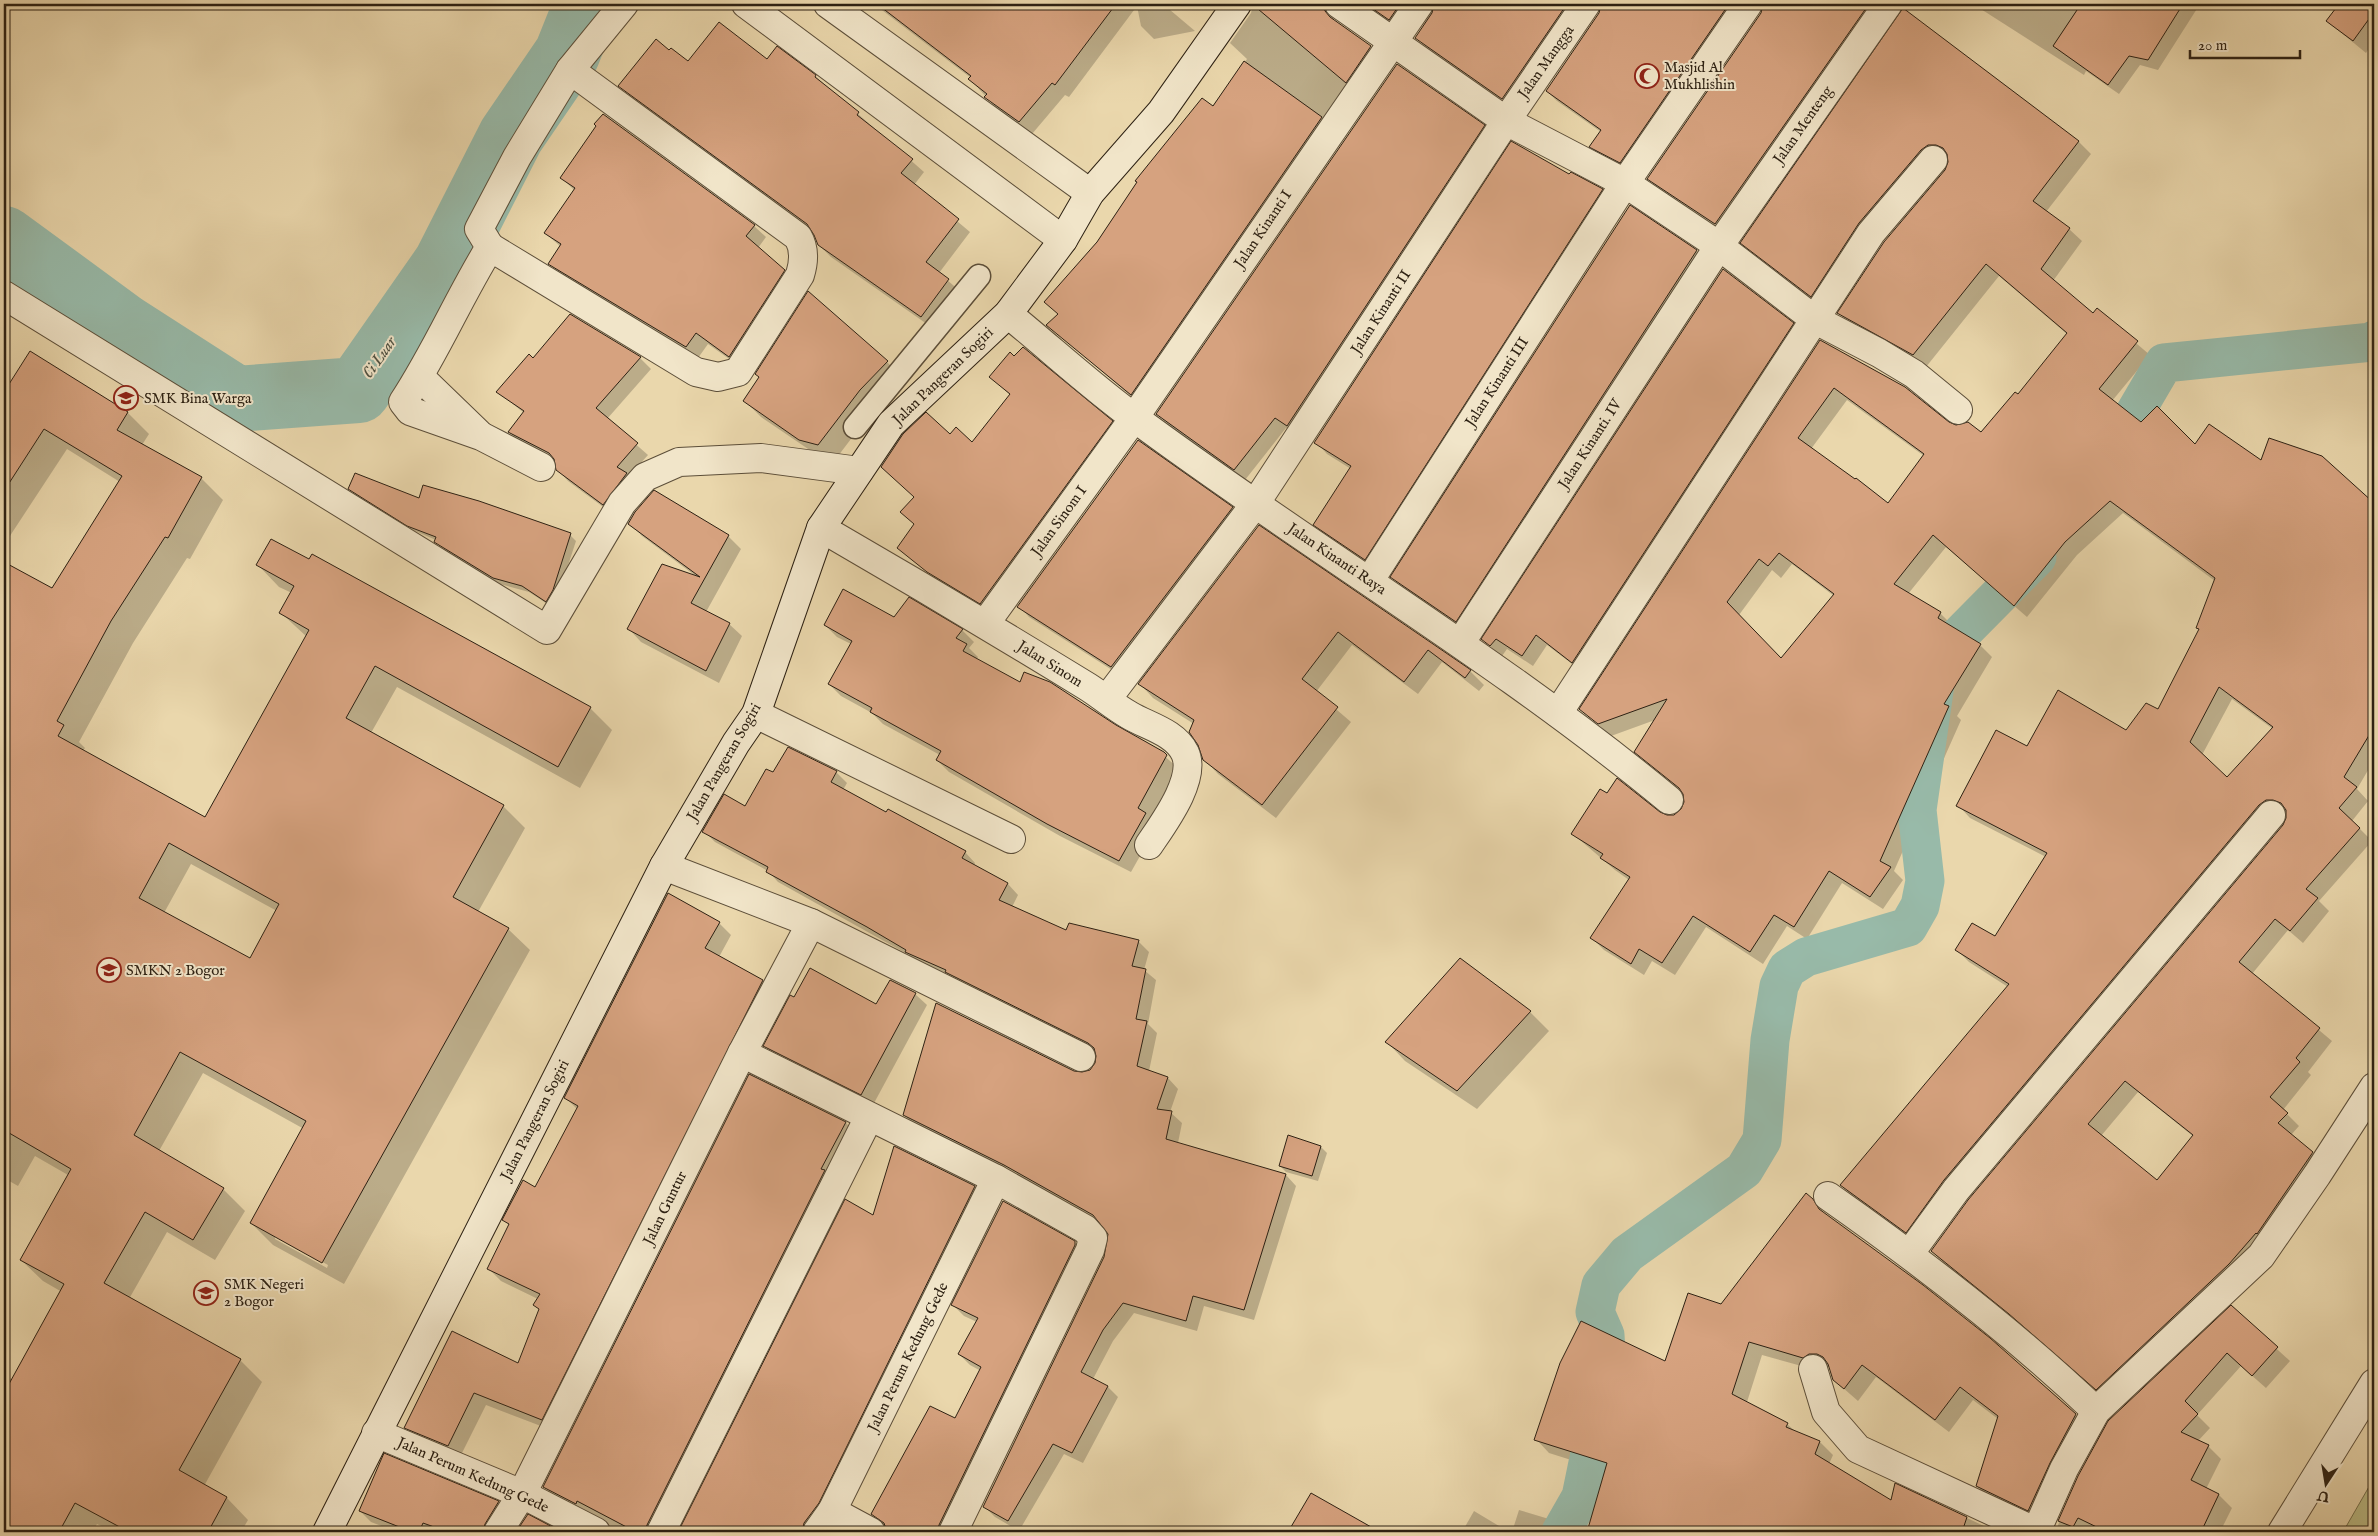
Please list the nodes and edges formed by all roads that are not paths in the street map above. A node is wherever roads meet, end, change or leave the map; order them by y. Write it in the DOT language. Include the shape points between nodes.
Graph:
graph roads {
  1 [pos="624,4"];
  2 [pos="746,4"];
  3 [pos="828,4"];
  4 [pos="1237,4"];
  5 [pos="1339,4"];
  6 [pos="1419,4"];
  7 [pos="1586,4"];
  8 [pos="1748,4"];
  9 [pos="1888,4"];
  10 [pos="1392,41"];
  11 [pos="570,70"];
  12 [pos="1506,121"];
  13 [pos="1933,160"];
  14 [pos="1625,183"];
  15 [pos="1090,193"];
  16 [pos="1063,240"];
  17 [pos="1719,246"];
  18 [pos="490,247"];
  19 [pos="979,276"];
  20 [pos="4,295"];
  21 [pos="1008,314"];
  22 [pos="1814,319"];
  23 [pos="908,362"];
  24 [pos="936,382"];
  25 [pos="1958,410"];
  26 [pos="1134,418"];
  27 [pos="855,427"];
  28 [pos="541,467"];
  29 [pos="860,471"];
  30 [pos="1255,504"];
  31 [pos="821,528"];
  32 [pos="1370,580"];
  33 [pos="985,624"];
  34 [pos="1461,642"];
  35 [pos="1107,699"];
  36 [pos="1558,713"];
  37 [pos="756,714"];
  38 [pos="1669,800"];
  39 [pos="2271,815"];
  40 [pos="1011,839"];
  41 [pos="1149,845"];
  42 [pos="664,866"];
  43 [pos="811,923"];
  44 [pos="742,1053"];
  45 [pos="1081,1056"];
  46 [pos="2374,1087"];
  47 [pos="869,1117"];
  48 [pos="996,1180"];
  49 [pos="1828,1196"];
  50 [pos="1910,1253"];
  51 [pos="1813,1369"];
  52 [pos="2374,1383"];
  53 [pos="2096,1411"];
  54 [pos="376,1433"];
  55 [pos="522,1494"];
  56 [pos="825,1522"];
  57 [pos="327,1532"];
  58 [pos="498,1532"];
  59 [pos="596,1532"];
  60 [pos="661,1532"];
  61 [pos="871,1532"];
  62 [pos="953,1532"];
  63 [pos="2036,1532"];
  64 [pos="2282,1532"];
  1 -- 11 [label="street"];
  2 -- 16 [label="street"];
  3 -- 15 [label="street"];
  4 -- 15 [label="street, Jalan Pangeran Sogiri" via="1160,112"];
  5 -- 10 [label="street"];
  6 -- 10 [label="street, Jalan Kinanti I"];
  7 -- 12 [label="street, Jalan Mangga"];
  8 -- 14 [label="street, Jalan Kinanti III"];
  9 -- 17 [label="street, Jalan Menteng"];
  10 -- 12 [label="street"];
  10 -- 26 [label="street, Jalan Kinanti I"];
  11 -- 18 [label="street" via="516,157 480,229"];
  11 -- 18 [label="street" via="798,236 803,245 800,275 738,372 718,377 696,372"];
  12 -- 14 [label="street"];
  12 -- 30 [label="street, Jalan Kinanti II"];
  13 -- 22 [label="street" via="1871,233"];
  14 -- 17 [label="street"];
  14 -- 32 [label="street, Jalan Kinanti III"];
  15 -- 16 [label="street, Jalan Pangeran Sogiri"];
  16 -- 21 [label="street, Jalan Pangeran Sogiri"];
  17 -- 22 [label="street"];
  17 -- 34 [label="street, Jalan Kinanti. IV"];
  18 -- 28 [label="street" via="420,377 403,402 406,408 481,436"];
  19 -- 23 [label="lane"];
  20 -- 29 [label="street" via="547,630 617,511 645,477 680,462 760,458"];
  21 -- 24 [label="street, Jalan Pangeran Sogiri"];
  21 -- 26 [label="street, Jalan Kinanti Raya"];
  22 -- 25 [label="street" via="1914,374"];
  22 -- 36 [label="street"];
  23 -- 24 [label="lane"];
  23 -- 27 [label="lane"];
  24 -- 29 [label="street, Jalan Pangeran Sogiri" via="891,424"];
  26 -- 30 [label="street, Jalan Kinanti Raya"];
  26 -- 33 [label="street, Jalan Sinom I"];
  29 -- 31 [label="street, Jalan Pangeran Sogiri"];
  30 -- 32 [label="street, Jalan Kinanti Raya"];
  30 -- 35 [label="street, Jalan Kinanti II"];
  31 -- 33 [label="street, Jalan Sinom"];
  31 -- 37 [label="street, Jalan Pangeran Sogiri"];
  32 -- 34 [label="street, Jalan Kinanti Raya"];
  33 -- 35 [label="street, Jalan Sinom"];
  34 -- 36 [label="street, Jalan Kinanti Raya"];
  35 -- 41 [label="street, Jalan Sinom" via="1172,738 1184,753 1188,767 1174,806"];
  36 -- 38 [label="street, Jalan Kinanti Raya"];
  37 -- 40 [label="street"];
  37 -- 42 [label="street, Jalan Pangeran Sogiri"];
  39 -- 50 [label="street" via="1956,1190"];
  42 -- 43 [label="street"];
  42 -- 54 [label="street, Jalan Pangeran Sogiri"];
  43 -- 44 [label="street, Jalan Guntur"];
  43 -- 45 [label="street"];
  44 -- 47 [label="street"];
  44 -- 55 [label="street, Jalan Guntur"];
  46 -- 53 [label="street" via="2261,1256"];
  47 -- 48 [label="street"];
  47 -- 60 [label="street"];
  48 -- 56 [label="street, Jalan Perum Kedung Gede"];
  48 -- 62 [label="street" via="1085,1229 1093,1238"];
  49 -- 50 [label="street"];
  50 -- 53 [label="street" via="2048,1365"];
  51 -- 63 [label="street" via="1826,1412 1858,1449"];
  52 -- 64 [label="street"];
  53 -- 63 [label="street" via="2064,1468"];
  54 -- 55 [label="street, Jalan Perum Kedung Gede"];
  54 -- 57 [label="street, Jalan Pangeran Sogiri"];
  55 -- 58 [label="street, Jalan Guntur"];
  55 -- 59 [label="street, Jalan Perum Kedung Gede"];
  56 -- 61 [label="street"];
}
